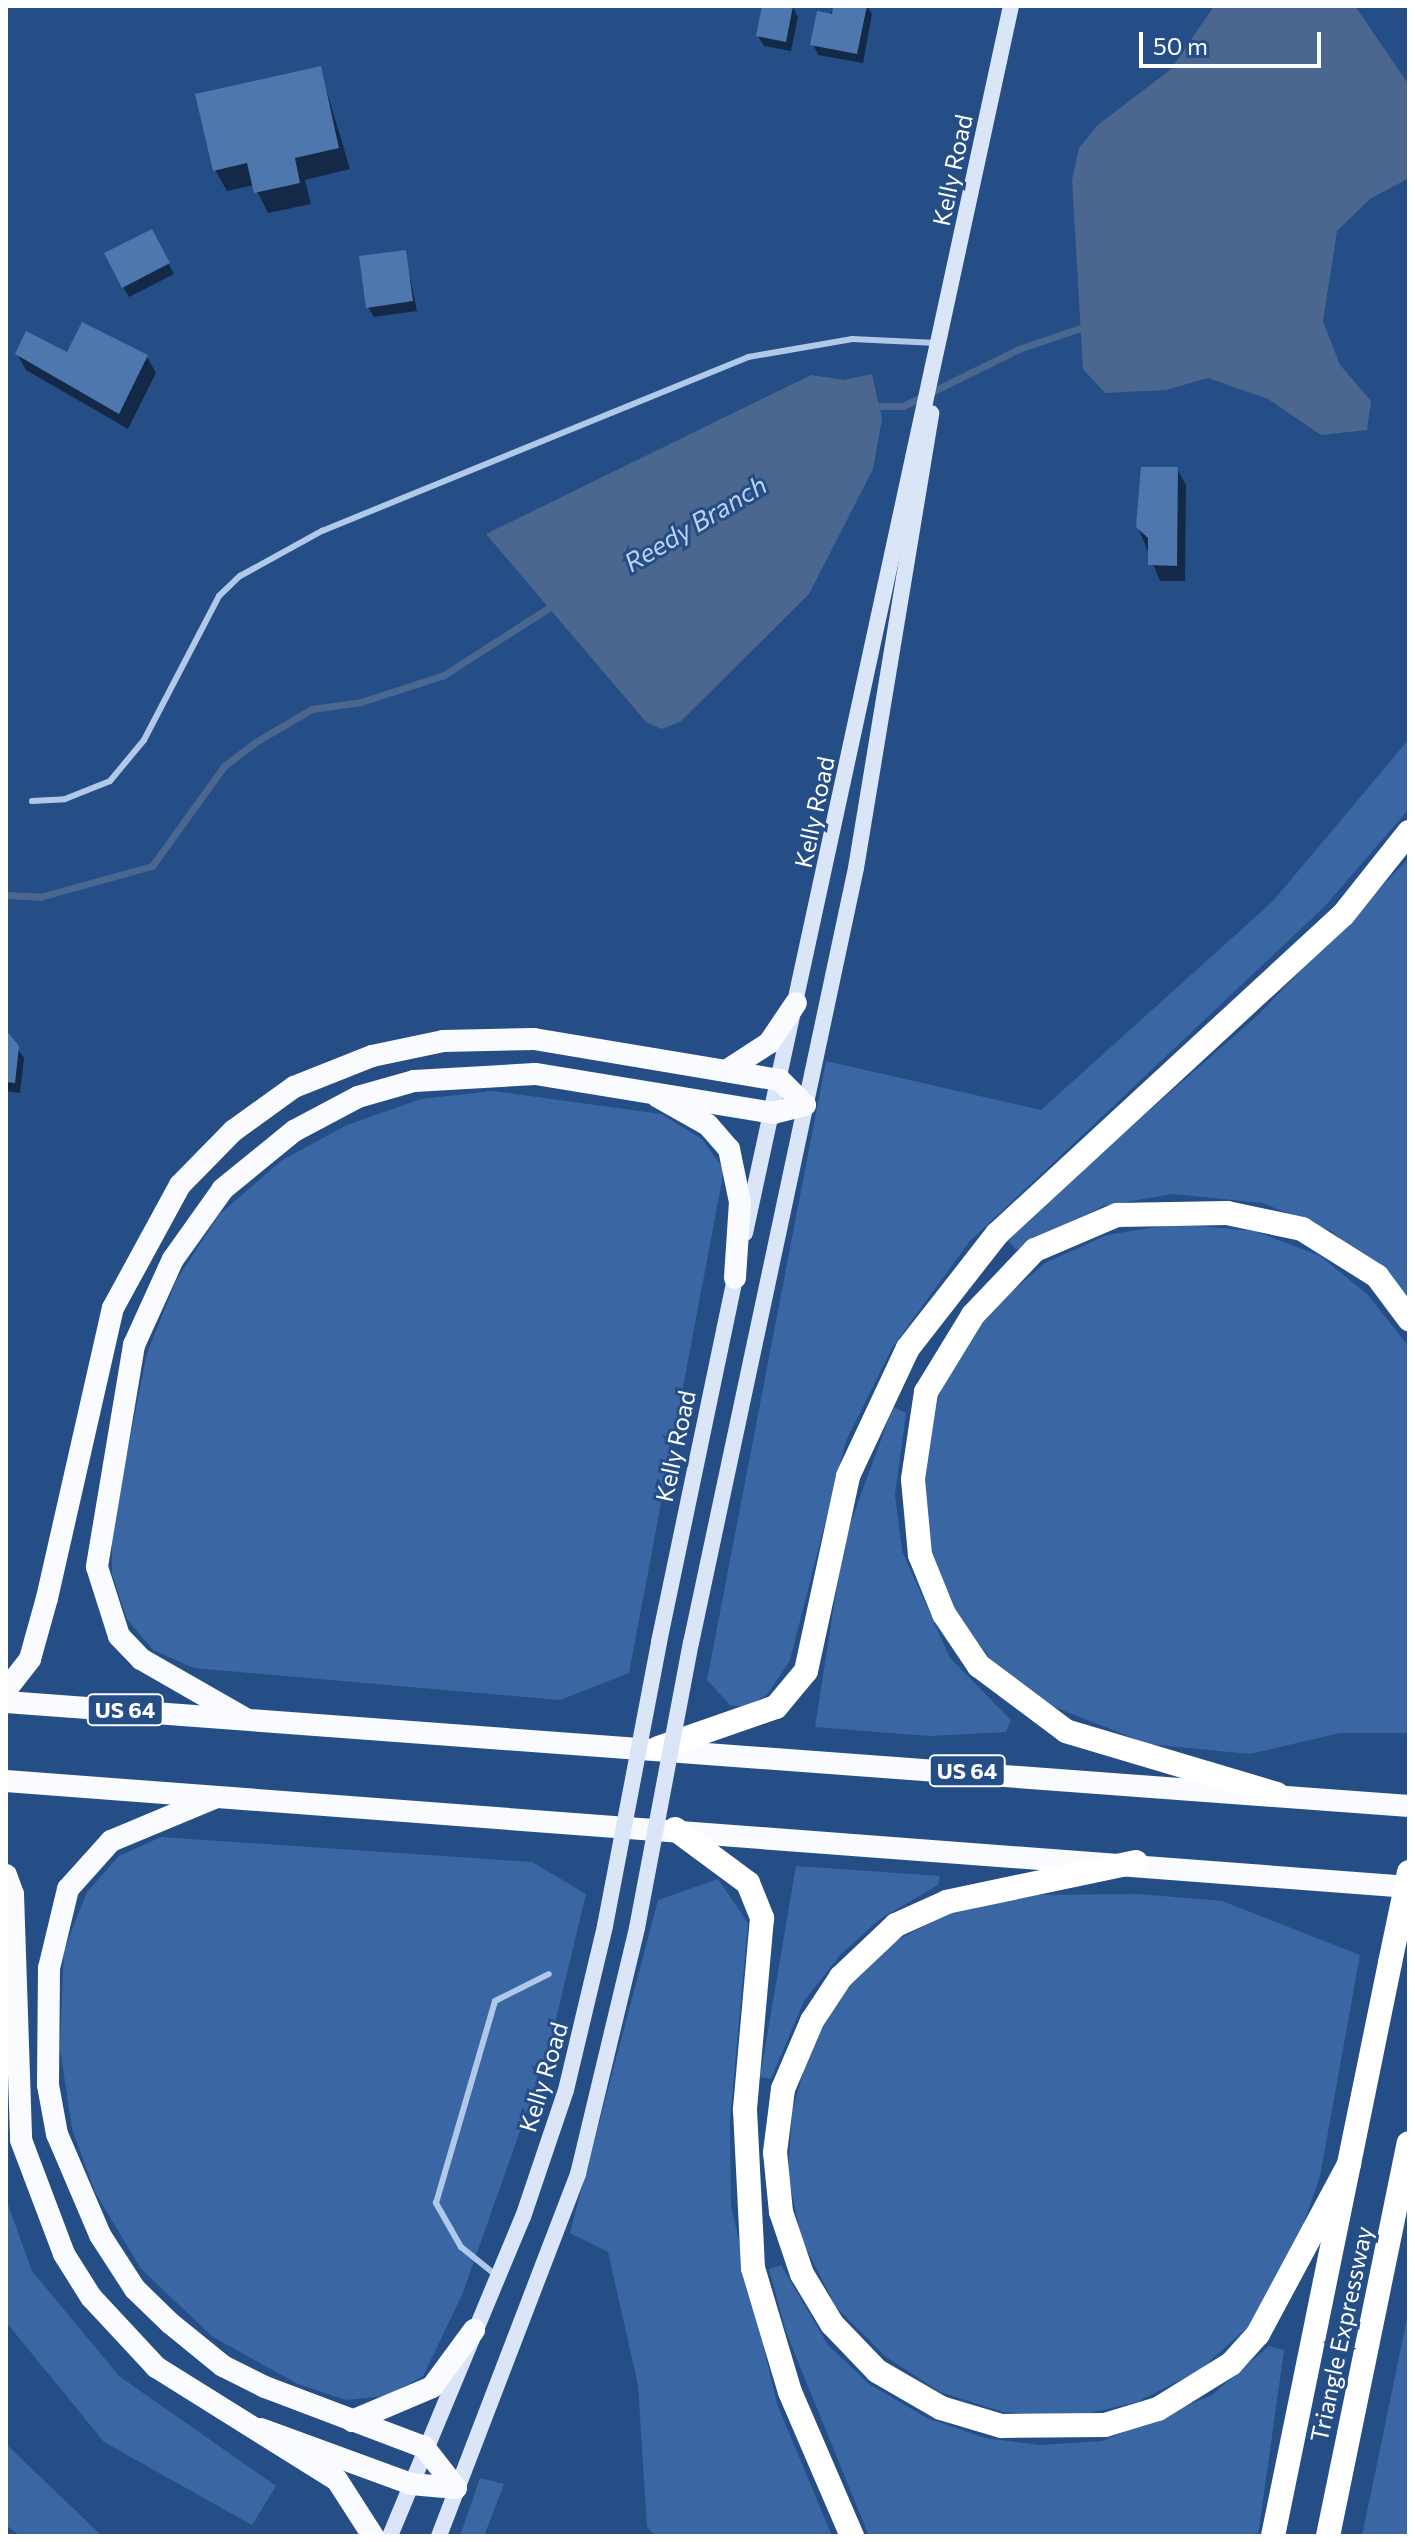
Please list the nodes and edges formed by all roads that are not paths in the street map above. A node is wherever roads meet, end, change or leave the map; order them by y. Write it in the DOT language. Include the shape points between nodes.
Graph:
graph roads {
  1 [pos="1011,6"];
  2 [pos="940,344"];
  3 [pos="32,801"];
  4 [pos="1409,832"];
  5 [pos="796,1003"];
  6 [pos="726,1071"];
  7 [pos="780,1080"];
  8 [pos="650,1093"];
  9 [pos="805,1105"];
  10 [pos="774,1113"];
  11 [pos="735,1278"];
  12 [pos="1409,1319"];
  13 [pos="6,1690"];
  14 [pos="6,1702"];
  15 [pos="244,1718"];
  16 [pos="658,1748"];
  17 [pos="6,1781"];
  18 [pos="1277,1794"];
  19 [pos="218,1797"];
  20 [pos="1409,1806"];
  21 [pos="675,1829"];
  22 [pos="1136,1862"];
  23 [pos="1409,1872"];
  24 [pos="6,1875"];
  25 [pos="1409,1887"];
  26 [pos="549,1974"];
  27 [pos="1409,2143"];
  28 [pos="1349,2164"];
  29 [pos="497,2276"];
  30 [pos="474,2330"];
  31 [pos="352,2421"];
  32 [pos="252,2427"];
  33 [pos="424,2447"];
  34 [pos="411,2484"];
  35 [pos="456,2488"];
  36 [pos="373,2536"];
  37 [pos="390,2536"];
  38 [pos="439,2536"];
  39 [pos="852,2536"];
  40 [pos="1273,2536"];
  41 [pos="1328,2536"];
  1 -- 2 [label="main road, Kelly Road"];
  2 -- 3 [label="lane" via="852,339 748,357 322,531 240,576 219,596 144,740 110,781 65,799"];
  2 -- 5 [label="main road, Kelly Road"];
  2 -- 9 [label="main road, Kelly Road" via="856,868"];
  4 -- 16 [label="highway" via="1343,915 997,1234 908,1348 848,1476 806,1671 776,1707"];
  5 -- 6 [label="highway" via="769,1043"];
  5 -- 7 [label="main road, Kelly Road"];
  6 -- 7 [label="highway"];
  6 -- 13 [label="highway" via="534,1039 443,1041 372,1056 294,1087 233,1131 180,1185 113,1308 30,1659"];
  7 -- 9 [label="highway"];
  7 -- 10 [label="main road, Kelly Road"];
  8 -- 10 [label="highway"];
  8 -- 11 [label="highway" via="708,1125 729,1149 740,1202"];
  8 -- 15 [label="highway" via="535,1074 466,1073 358,1097 257,1159 193,1226 134,1345 97,1567 119,1636 141,1659"];
  9 -- 10 [label="highway"];
  9 -- 35 [label="main road, Kelly Road, bridge" via="691,1643 637,1928 578,2174"];
  10 -- 11 [label="main road, Kelly Road"];
  11 -- 29 [label="main road, Kelly Road, bridge" via="605,1926 566,2090"];
  12 -- 18 [label="highway" via="1377,1276 1302,1229 1227,1213 1117,1215 1035,1250 973,1315 926,1392 913,1479 920,1555 944,1614 979,1666 1066,1731"];
  14 -- 15 [label="highway, US 64"];
  15 -- 16 [label="highway, US 64"];
  16 -- 18 [label="highway, US 64"];
  17 -- 19 [label="highway"];
  18 -- 20 [label="highway, US 64"];
  19 -- 21 [label="highway"];
  19 -- 31 [label="highway" via="111,1841 68,1889 49,1968 48,2085 57,2134 100,2235 135,2289 223,2366"];
  21 -- 22 [label="highway"];
  21 -- 39 [label="highway" via="748,1883 762,1918 745,2110 753,2268 790,2392"];
  22 -- 25 [label="highway"];
  22 -- 28 [label="highway" via="947,1902 896,1925 833,1988 783,2089 775,2152 781,2212 797,2262 832,2324 877,2371 941,2408 1001,2426 1055,2430 1145,2413 1231,2364 1258,2334"];
  23 -- 28 [label="highway, bridge"];
  24 -- 32 [label="highway" via="13,1894 21,2140 64,2254 91,2297 156,2367"];
  26 -- 29 [label="lane" via="495,2001 436,2203 461,2247"];
  27 -- 41 [label="highway, Triangle Expressway"];
  28 -- 40 [label="highway"];
  29 -- 30 [label="main road, Kelly Road"];
  30 -- 31 [label="highway" via="432,2387"];
  30 -- 33 [label="main road, Kelly Road"];
  31 -- 33 [label="highway"];
  32 -- 34 [label="highway"];
  32 -- 36 [label="highway" via="337,2480"];
  33 -- 34 [label="main road, Kelly Road"];
  33 -- 35 [label="highway"];
  34 -- 35 [label="highway"];
  34 -- 37 [label="main road, Kelly Road"];
  35 -- 38 [label="main road, Kelly Road"];
}
